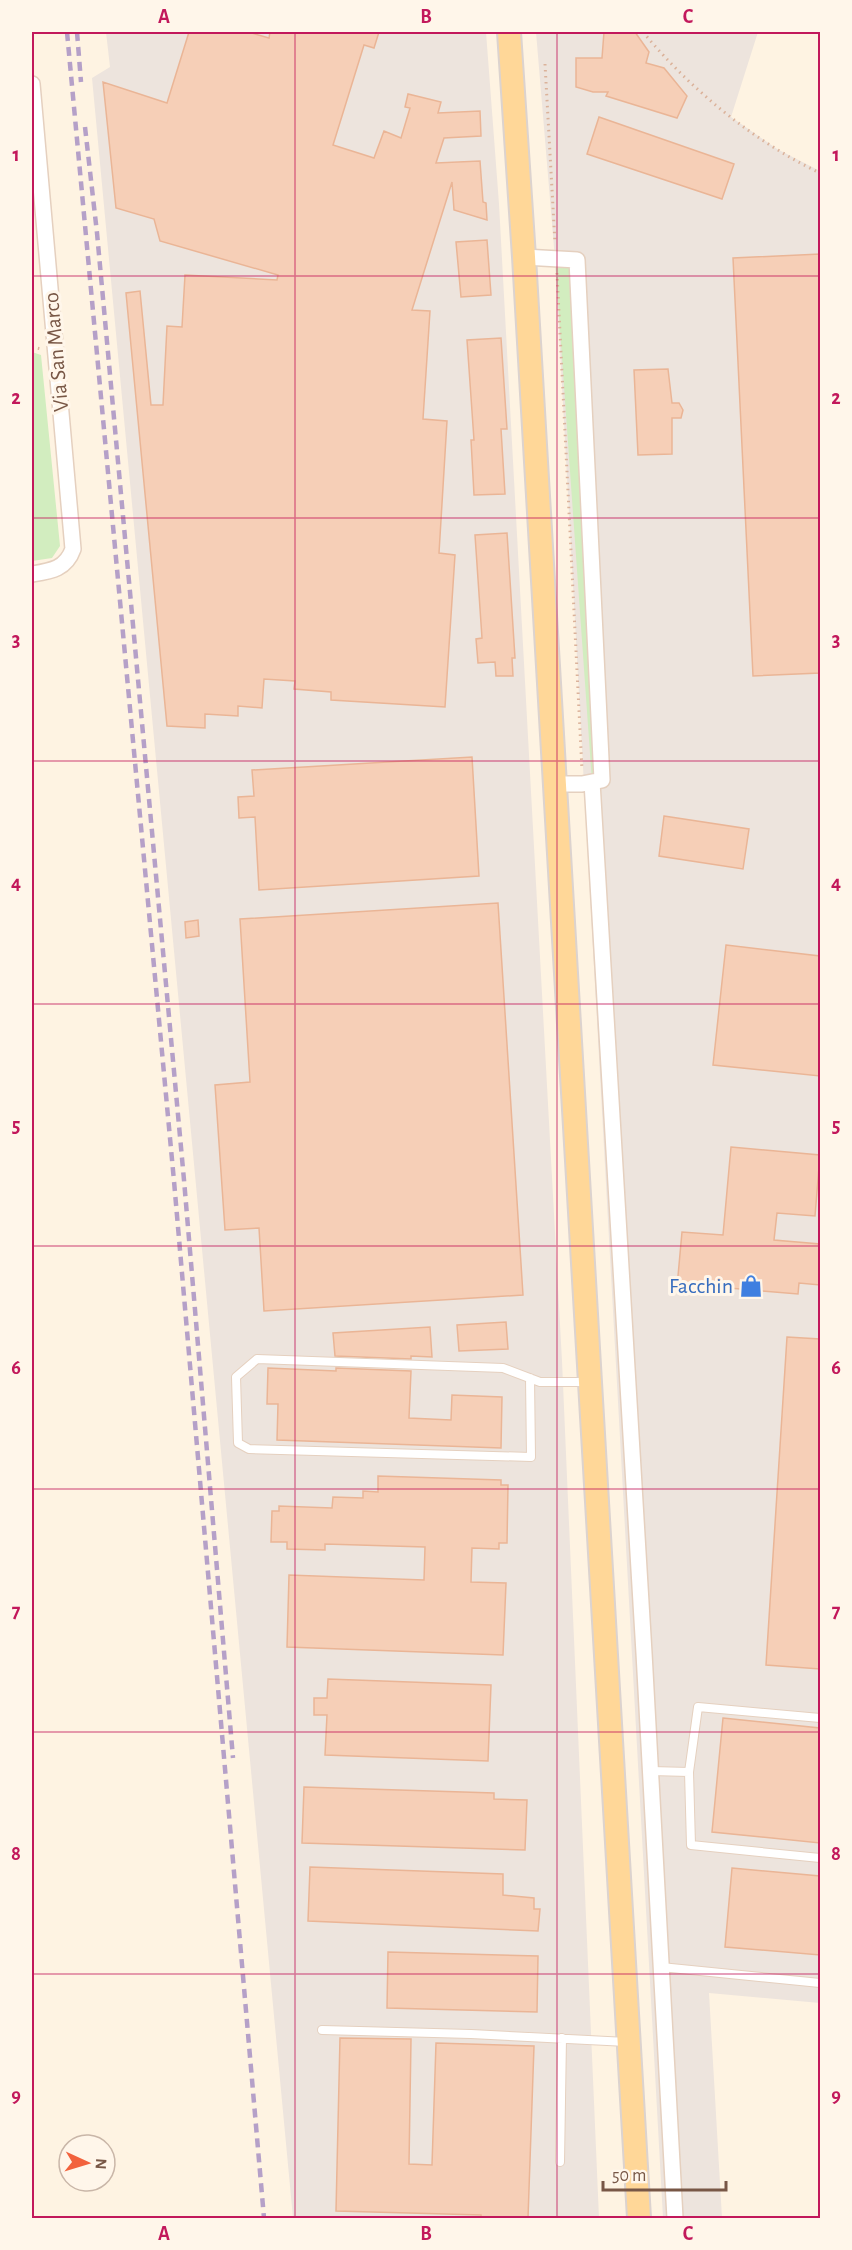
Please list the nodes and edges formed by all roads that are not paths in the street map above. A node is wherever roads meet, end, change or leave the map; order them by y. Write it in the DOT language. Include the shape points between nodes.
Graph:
graph roads {
  1 [pos="509,32"];
  2 [pos="32,84"];
  3 [pos="33,114"];
  4 [pos="524,257"];
  5 [pos="32,574"];
  6 [pos="592,782"];
  7 [pos="555,783"];
  8 [pos="530,1378"];
  9 [pos="589,1382"];
  10 [pos="820,1718"];
  11 [pos="651,1771"];
  12 [pos="689,1772"];
  13 [pos="820,1858"];
  14 [pos="661,1967"];
  15 [pos="820,1983"];
  16 [pos="322,2030"];
  17 [pos="562,2038"];
  18 [pos="628,2042"];
  19 [pos="560,2162"];
  20 [pos="639,2218"];
  21 [pos="675,2218"];
  1 -- 4 [label="main road"];
  2 -- 3 [label="street, Via San Marco"];
  3 -- 5 [label="street, Via San Marco" via="74,549 69,560 53,570"];
  4 -- 6 [label="street" via="577,260 602,780"];
  4 -- 7 [label="main road"];
  6 -- 7 [label="street"];
  6 -- 11 [label="street"];
  7 -- 9 [label="main road"];
  8 -- 8 [label="lane" via="503,1368 257,1359 236,1377 238,1443 249,1449 531,1457"];
  8 -- 9 [label="lane" via="540,1382"];
  9 -- 18 [label="main road"];
  10 -- 12 [label="lane" via="698,1707"];
  11 -- 12 [label="lane"];
  11 -- 14 [label="street"];
  12 -- 13 [label="lane" via="691,1845"];
  14 -- 15 [label="lane"];
  14 -- 21 [label="street"];
  16 -- 17 [label="lane"];
  17 -- 18 [label="lane"];
  17 -- 19 [label="lane"];
  18 -- 20 [label="main road"];
}
